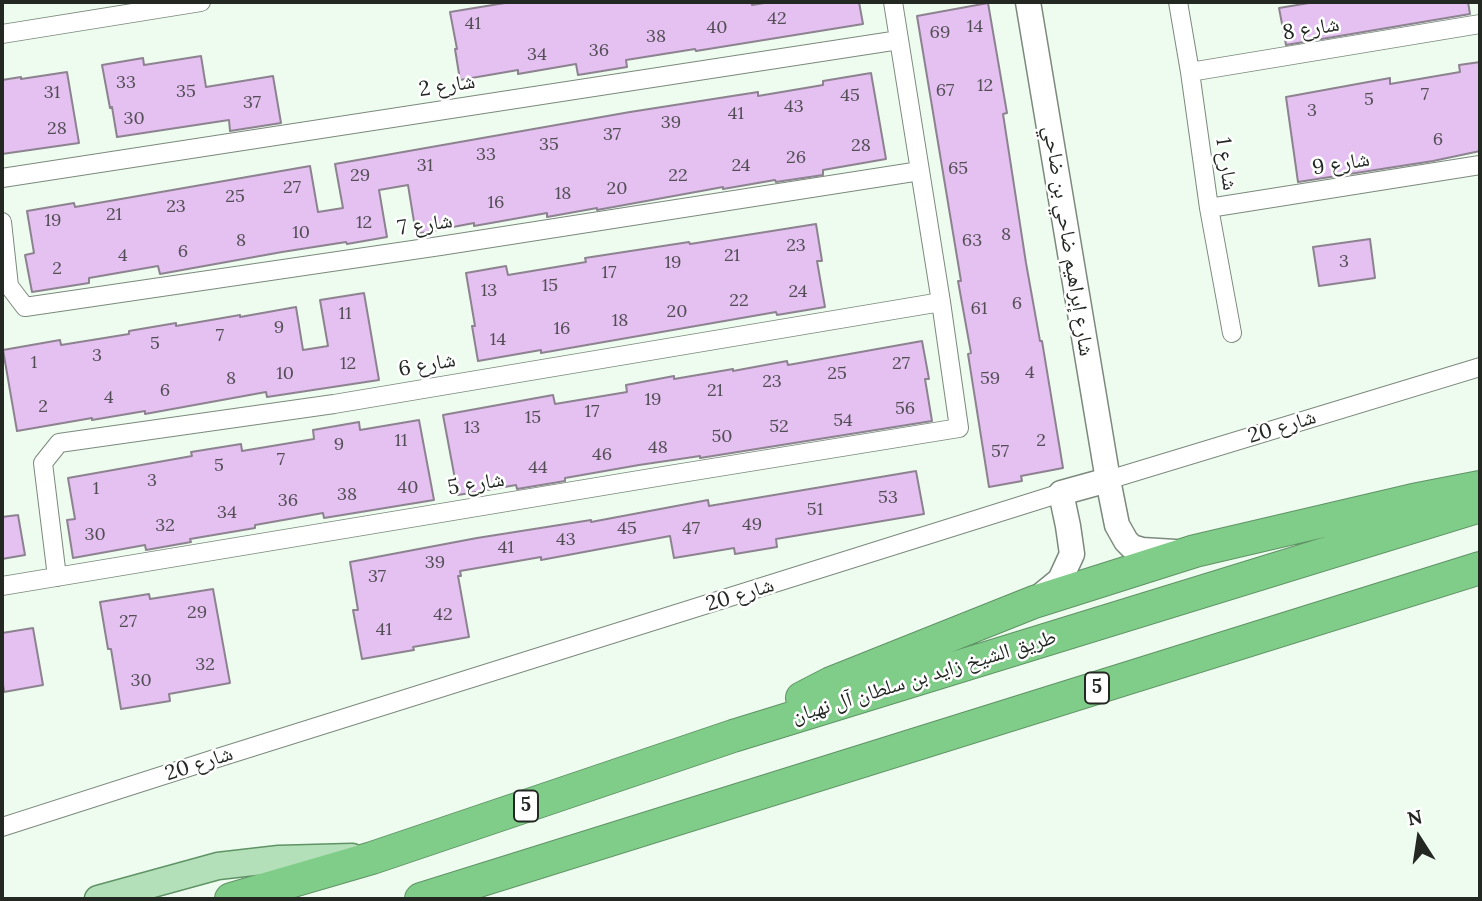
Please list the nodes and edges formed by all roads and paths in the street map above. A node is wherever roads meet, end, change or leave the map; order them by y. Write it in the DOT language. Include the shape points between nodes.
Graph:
graph roads {
  1 [pos="201,2"];
  2 [pos="893,2"];
  3 [pos="1028,2"];
  4 [pos="1178,2"];
  5 [pos="1480,24"];
  6 [pos="2,34"];
  7 [pos="899,40"];
  8 [pos="1190,72"];
  9 [pos="1480,165"];
  10 [pos="920,171"];
  11 [pos="2,178"];
  12 [pos="1209,208"];
  13 [pos="2,222"];
  14 [pos="941,302"];
  15 [pos="1232,333"];
  16 [pos="1480,367"];
  17 [pos="1108,480"];
  18 [pos="1480,487"];
  19 [pos="1061,494"];
  20 [pos="1480,506"];
  21 [pos="1195,551"];
  22 [pos="1480,568"];
  23 [pos="57,577"];
  24 [pos="2,586"];
  25 [pos="1034,602"];
  26 [pos="733,736"];
  27 [pos="2,827"];
  28 [pos="372,858"];
  29 [pos="97,899"];
  30 [pos="231,899"];
  31 [pos="421,899"];
  1 -- 6 [label="street"];
  2 -- 7 [label="street"];
  3 -- 17 [label="street, شارع إبراهيم ضاحي بن ضاحي"];
  4 -- 8 [label="street, شارع 1"];
  5 -- 8 [label="street, شارع 8"];
  7 -- 10 [label="street"];
  7 -- 11 [label="street, شارع 2"];
  8 -- 12 [label="street, شارع 1"];
  9 -- 12 [label="street, شارع 9"];
  10 -- 13 [label="street, شارع 7" via="25,307 9,286"];
  10 -- 14 [label="street"];
  12 -- 15 [label="street, شارع 1"];
  14 -- 23 [label="street, شارع 6" via="334,404 59,443 43,463"];
  14 -- 23 [label="street, شارع 5" via="958,429"];
  16 -- 17 [label="street, شارع 20"];
  17 -- 19 [label="street, شارع 20"];
  17 -- 21 [label="street, شارع إبراهيم ضاحي بن ضاحي" via="1117,524 1132,547"];
  18 -- 21 [label="highway"];
  19 -- 25 [label="street" via="1072,554 1060,580"];
  19 -- 27 [label="street, شارع 20"];
  20 -- 26 [label="highway, طريق الشيخ زايد بن سلطان آل نهيان / 5"];
  21 -- 25 [label="highway"];
  22 -- 31 [label="highway, 5"];
  23 -- 24 [label="street, شارع 5"];
  25 -- 26 [label="highway" via="831,683"];
  26 -- 28 [label="highway, طريق الشيخ زايد بن سلطان آل نهيان / 5"];
  28 -- 29 [label="main road, طريق الشيخ زايد بن سلطان آل نهيان" via="279,859 218,866"];
  28 -- 30 [label="highway, طريق الشيخ زايد بن سلطان آل نهيان / 5"];
}
